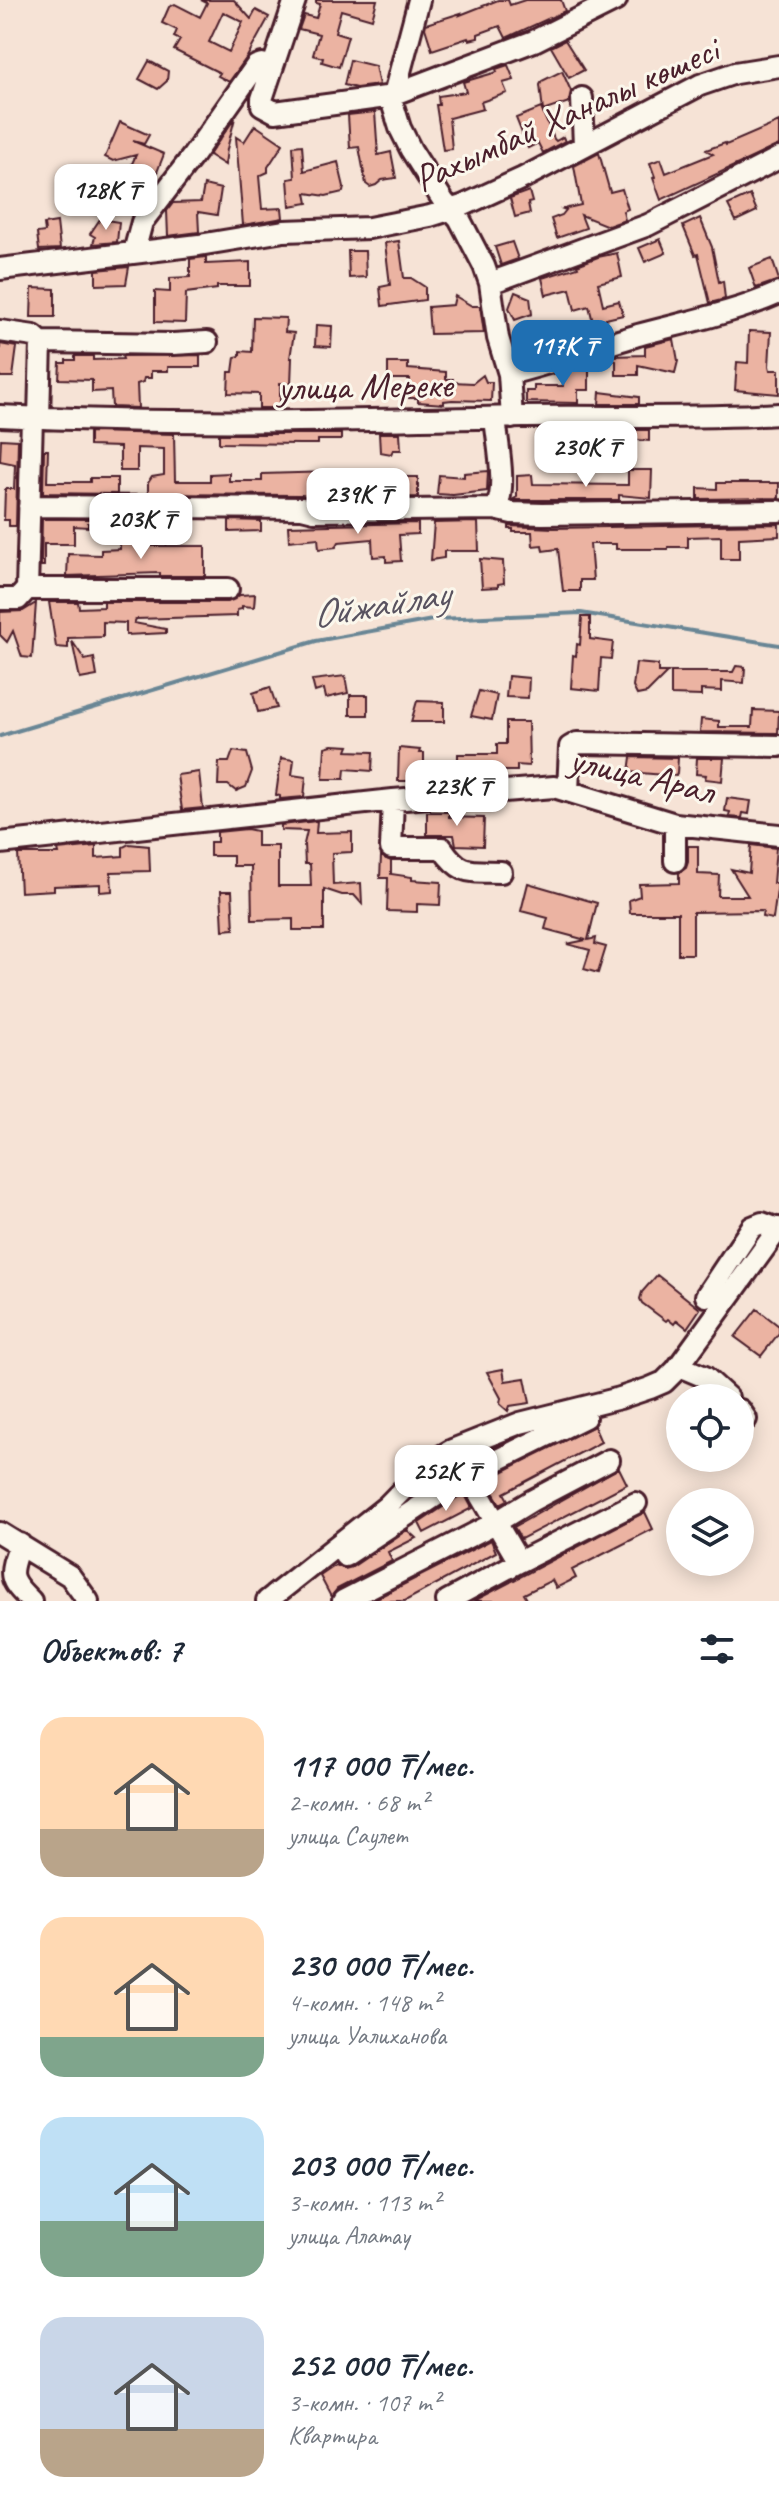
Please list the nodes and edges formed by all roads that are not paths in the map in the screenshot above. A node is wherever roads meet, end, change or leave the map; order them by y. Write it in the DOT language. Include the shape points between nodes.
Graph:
graph roads {
  1 [pos="295,0"];
  2 [pos="419,0"];
  3 [pos="616,0"];
  4 [pos="779,66"];
  5 [pos="271,67"];
  6 [pos="394,94"];
  7 [pos="582,98"];
  8 [pos="584,145"];
  9 [pos="779,158"];
  10 [pos="452,209"];
  11 [pos="134,252"];
  12 [pos="0,269"];
  13 [pos="490,283"];
  14 [pos="779,293"];
  15 [pos="0,331"];
  16 [pos="41,342"];
  17 [pos="207,342"];
  18 [pos="509,374"];
  19 [pos="779,414"];
  20 [pos="0,416"];
  21 [pos="35,418"];
  22 [pos="504,418"];
  23 [pos="29,506"];
  24 [pos="495,509"];
  25 [pos="779,511"];
  26 [pos="27,589"];
  27 [pos="228,589"];
  28 [pos="0,599"];
  29 [pos="779,746"];
  30 [pos="568,791"];
  31 [pos="393,800"];
  32 [pos="675,824"];
  33 [pos="779,835"];
  34 [pos="0,843"];
  35 [pos="675,861"];
  36 [pos="501,872"];
  37 [pos="778,1229"];
  38 [pos="706,1296"];
  39 [pos="679,1366"];
  40 [pos="713,1384"];
  41 [pos="585,1417"];
  42 [pos="452,1450"];
  43 [pos="609,1460"];
  44 [pos="469,1474"];
  45 [pos="636,1503"];
  46 [pos="495,1523"];
  47 [pos="0,1533"];
  48 [pos="20,1544"];
  49 [pos="345,1556"];
  50 [pos="519,1562"];
  51 [pos="31,1601"];
  52 [pos="88,1601"];
  53 [pos="267,1601"];
  54 [pos="343,1601"];
  55 [pos="447,1601"];
  1 -- 5 [label="street"];
  2 -- 6 [label="street"];
  3 -- 6 [label="street" via="534,41"];
  4 -- 8 [label="street, Рахымбай Ханалы көшесі" via="700,85"];
  5 -- 6 [label="street" via="262,105 275,112"];
  5 -- 11 [label="street" via="256,66 142,222"];
  6 -- 10 [label="street" via="392,102 411,150"];
  7 -- 8 [label="street"];
  8 -- 10 [label="street, Рахымбай Ханалы көшесі"];
  9 -- 13 [label="street" via="648,225"];
  10 -- 11 [label="street, Рахымбай Ханалы көшесі" via="369,228 284,231"];
  10 -- 13 [label="street"];
  11 -- 12 [label="street, Рахымбай Ханалы көшесі"];
  13 -- 18 [label="street"];
  14 -- 18 [label="street"];
  15 -- 16 [label="street"];
  16 -- 17 [label="street"];
  16 -- 21 [label="street"];
  18 -- 22 [label="street"];
  19 -- 22 [label="street, улица Мереке"];
  20 -- 21 [label="street, улица Мереке"];
  21 -- 22 [label="street, улица Мереке"];
  21 -- 23 [label="street"];
  22 -- 24 [label="street" via="500,503"];
  23 -- 24 [label="street"];
  23 -- 26 [label="street"];
  24 -- 25 [label="street" via="542,514"];
  26 -- 27 [label="street"];
  26 -- 28 [label="street" via="18,599"];
  29 -- 30 [label="street" via="577,743 570,747"];
  30 -- 31 [label="street, улица Арал" via="554,787"];
  30 -- 32 [label="street, улица Арал"];
  31 -- 34 [label="street, улица Арал"];
  31 -- 36 [label="street" via="391,848 442,848 465,870"];
  32 -- 33 [label="street, улица Арал"];
  32 -- 35 [label="street"];
  37 -- 38 [label="street" via="762,1223 752,1227"];
  37 -- 39 [label="street"];
  39 -- 40 [label="street"];
  39 -- 42 [label="street" via="650,1388 520,1423"];
  41 -- 44 [label="street"];
  42 -- 44 [label="street"];
  42 -- 53 [label="street" via="428,1464 387,1506"];
  43 -- 46 [label="street"];
  44 -- 46 [label="street"];
  44 -- 49 [label="street"];
  45 -- 50 [label="street"];
  46 -- 50 [label="street"];
  46 -- 54 [label="street"];
  47 -- 48 [label="street"];
  48 -- 51 [label="street" via="12,1579"];
  48 -- 52 [label="street" via="70,1576"];
  50 -- 55 [label="street"];
}
